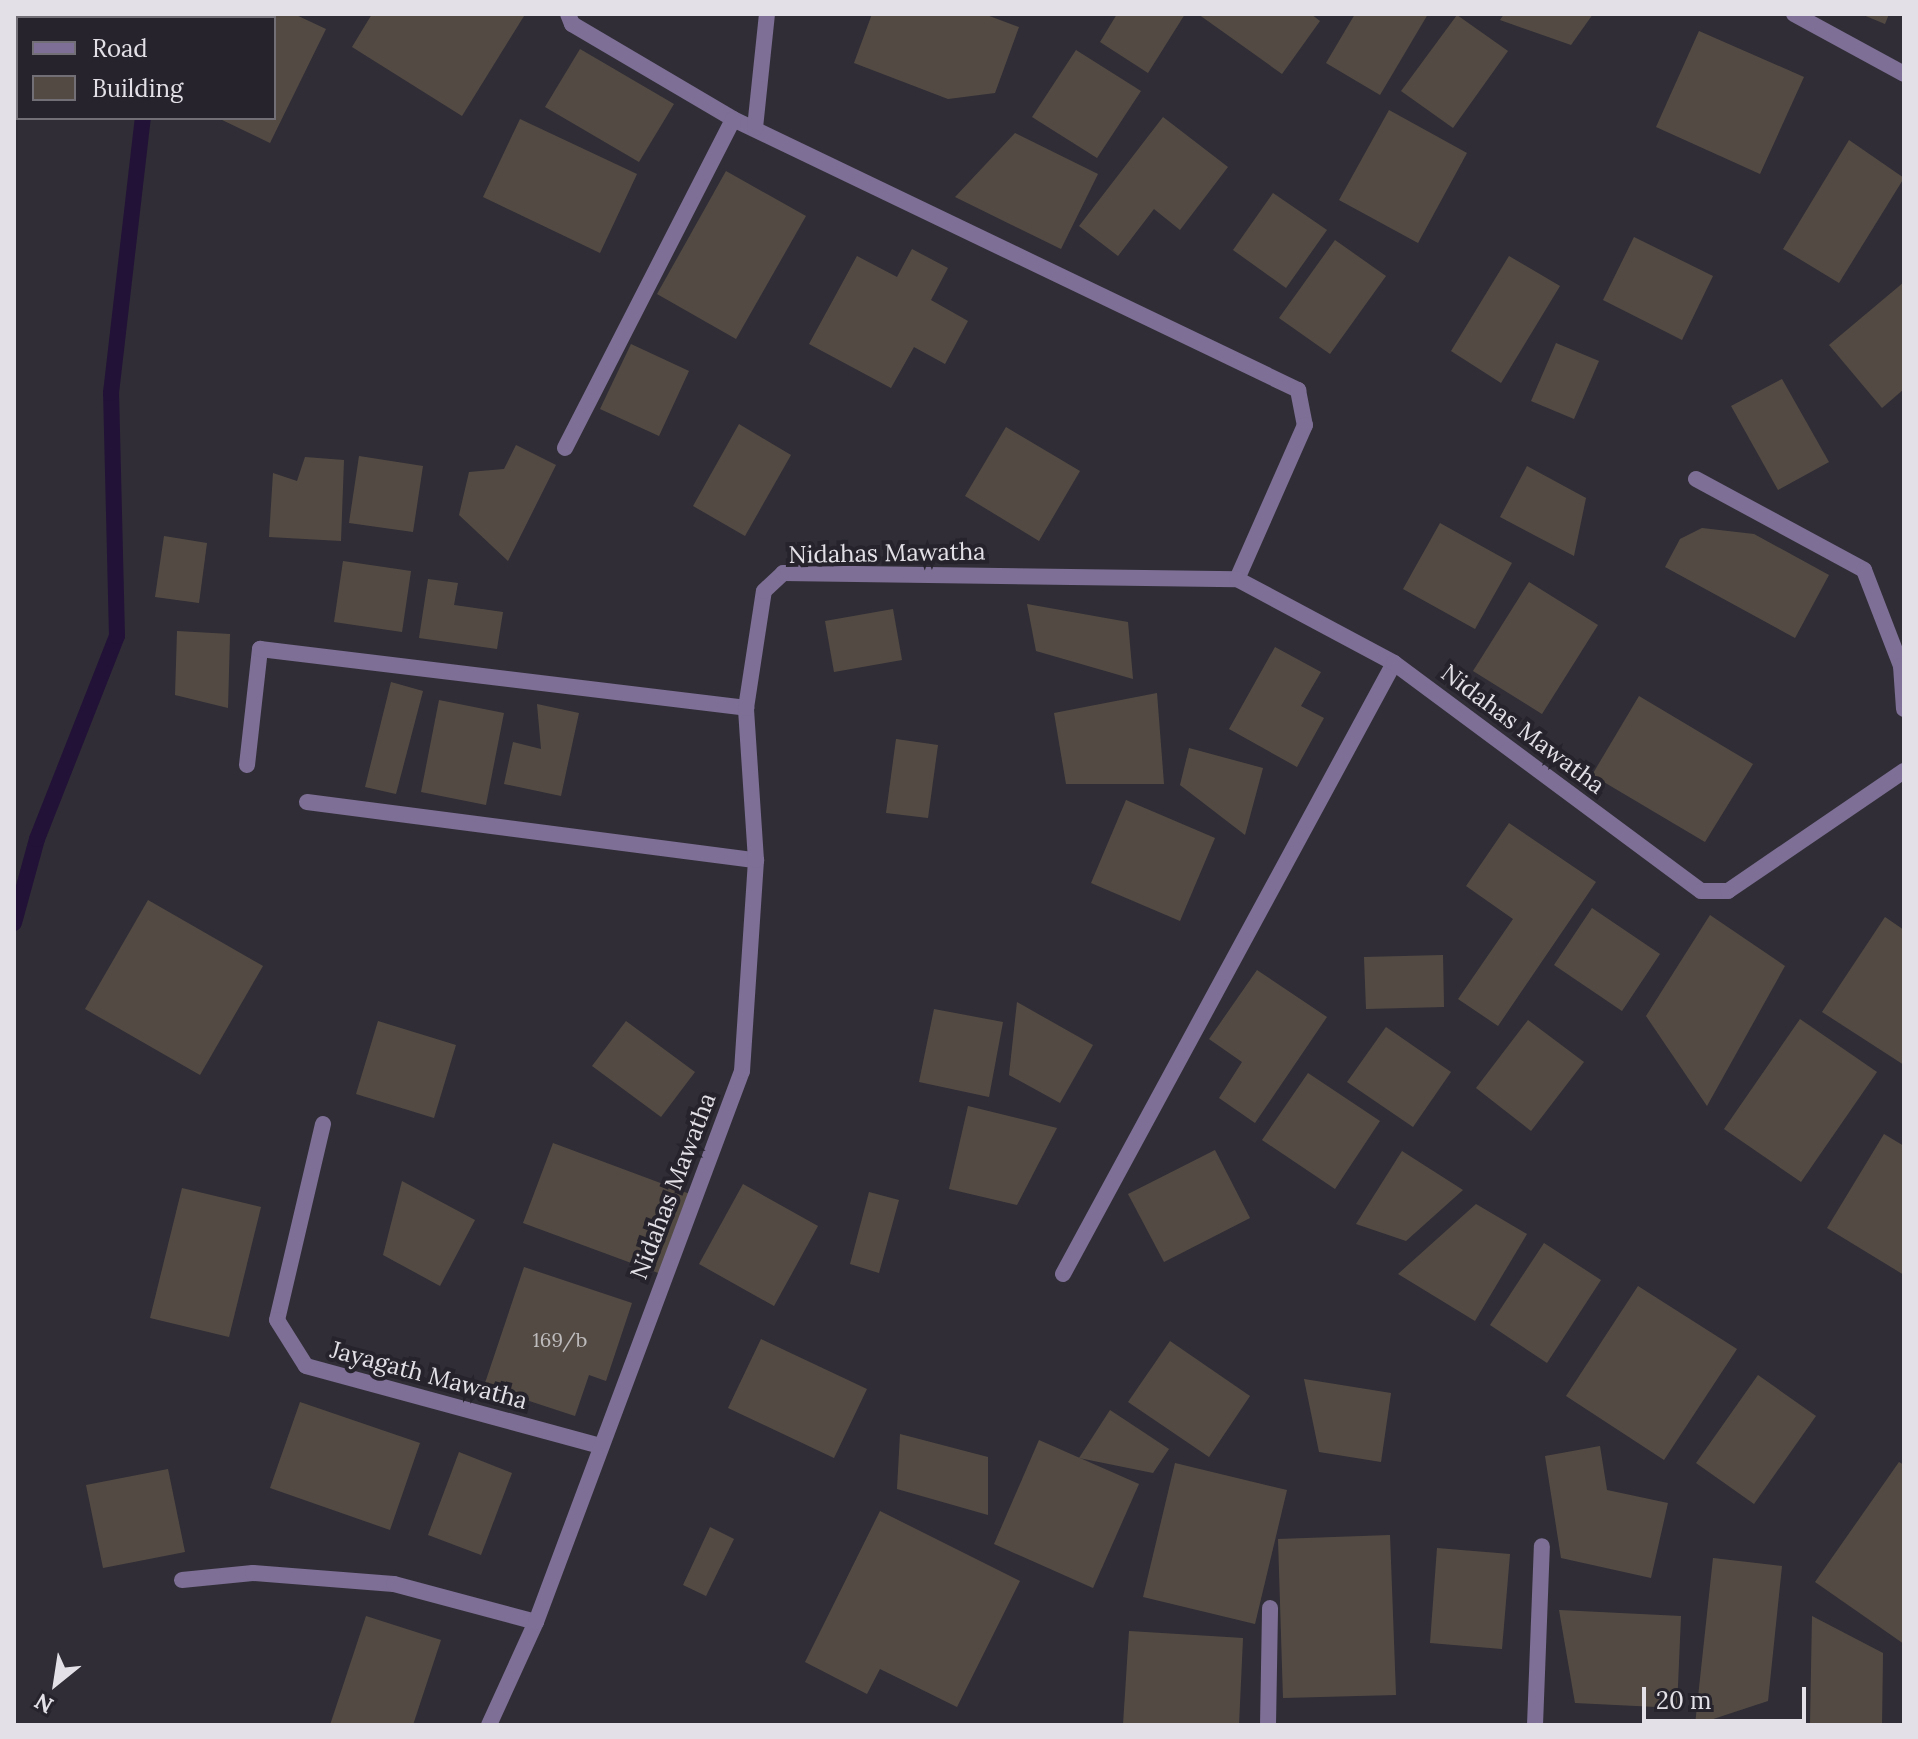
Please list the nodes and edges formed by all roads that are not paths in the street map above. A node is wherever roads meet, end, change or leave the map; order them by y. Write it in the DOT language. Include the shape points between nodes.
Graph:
graph roads {
  1 [pos="568,14"];
  2 [pos="767,14"];
  3 [pos="1794,14"];
  4 [pos="1904,74"];
  5 [pos="733,119"];
  6 [pos="755,128"];
  7 [pos="565,448"];
  8 [pos="1696,479"];
  9 [pos="1237,579"];
  10 [pos="1394,663"];
  11 [pos="746,708"];
  12 [pos="1904,709"];
  13 [pos="247,765"];
  14 [pos="1904,771"];
  15 [pos="307,802"];
  16 [pos="756,860"];
  17 [pos="323,1124"];
  18 [pos="1063,1274"];
  19 [pos="601,1446"];
  20 [pos="1542,1546"];
  21 [pos="182,1580"];
  22 [pos="1270,1608"];
  23 [pos="536,1622"];
  24 [pos="489,1725"];
  25 [pos="1268,1725"];
  26 [pos="1535,1725"];
  1 -- 5 [label="street" via="572,24"];
  2 -- 6 [label="street"];
  3 -- 4 [label="street"];
  5 -- 6 [label="street"];
  5 -- 7 [label="street"];
  6 -- 9 [label="street" via="1298,390 1305,425"];
  8 -- 12 [label="street" via="1864,570 1901,666"];
  9 -- 10 [label="street, Nidahas Mawatha"];
  9 -- 11 [label="street, Nidahas Mawatha" via="783,573 764,591"];
  10 -- 14 [label="street, Nidahas Mawatha" via="1701,891 1728,891"];
  10 -- 18 [label="street"];
  11 -- 13 [label="street" via="260,649"];
  11 -- 16 [label="street, Nidahas Mawatha"];
  15 -- 16 [label="street"];
  16 -- 19 [label="street, Nidahas Mawatha" via="742,1071"];
  17 -- 19 [label="street, Jayagath Mawatha" via="277,1320 306,1366"];
  19 -- 23 [label="street, Nidahas Mawatha"];
  20 -- 26 [label="street"];
  21 -- 23 [label="street" via="253,1573 394,1584"];
  22 -- 25 [label="street"];
  23 -- 24 [label="street, Nidahas Mawatha"];
}
